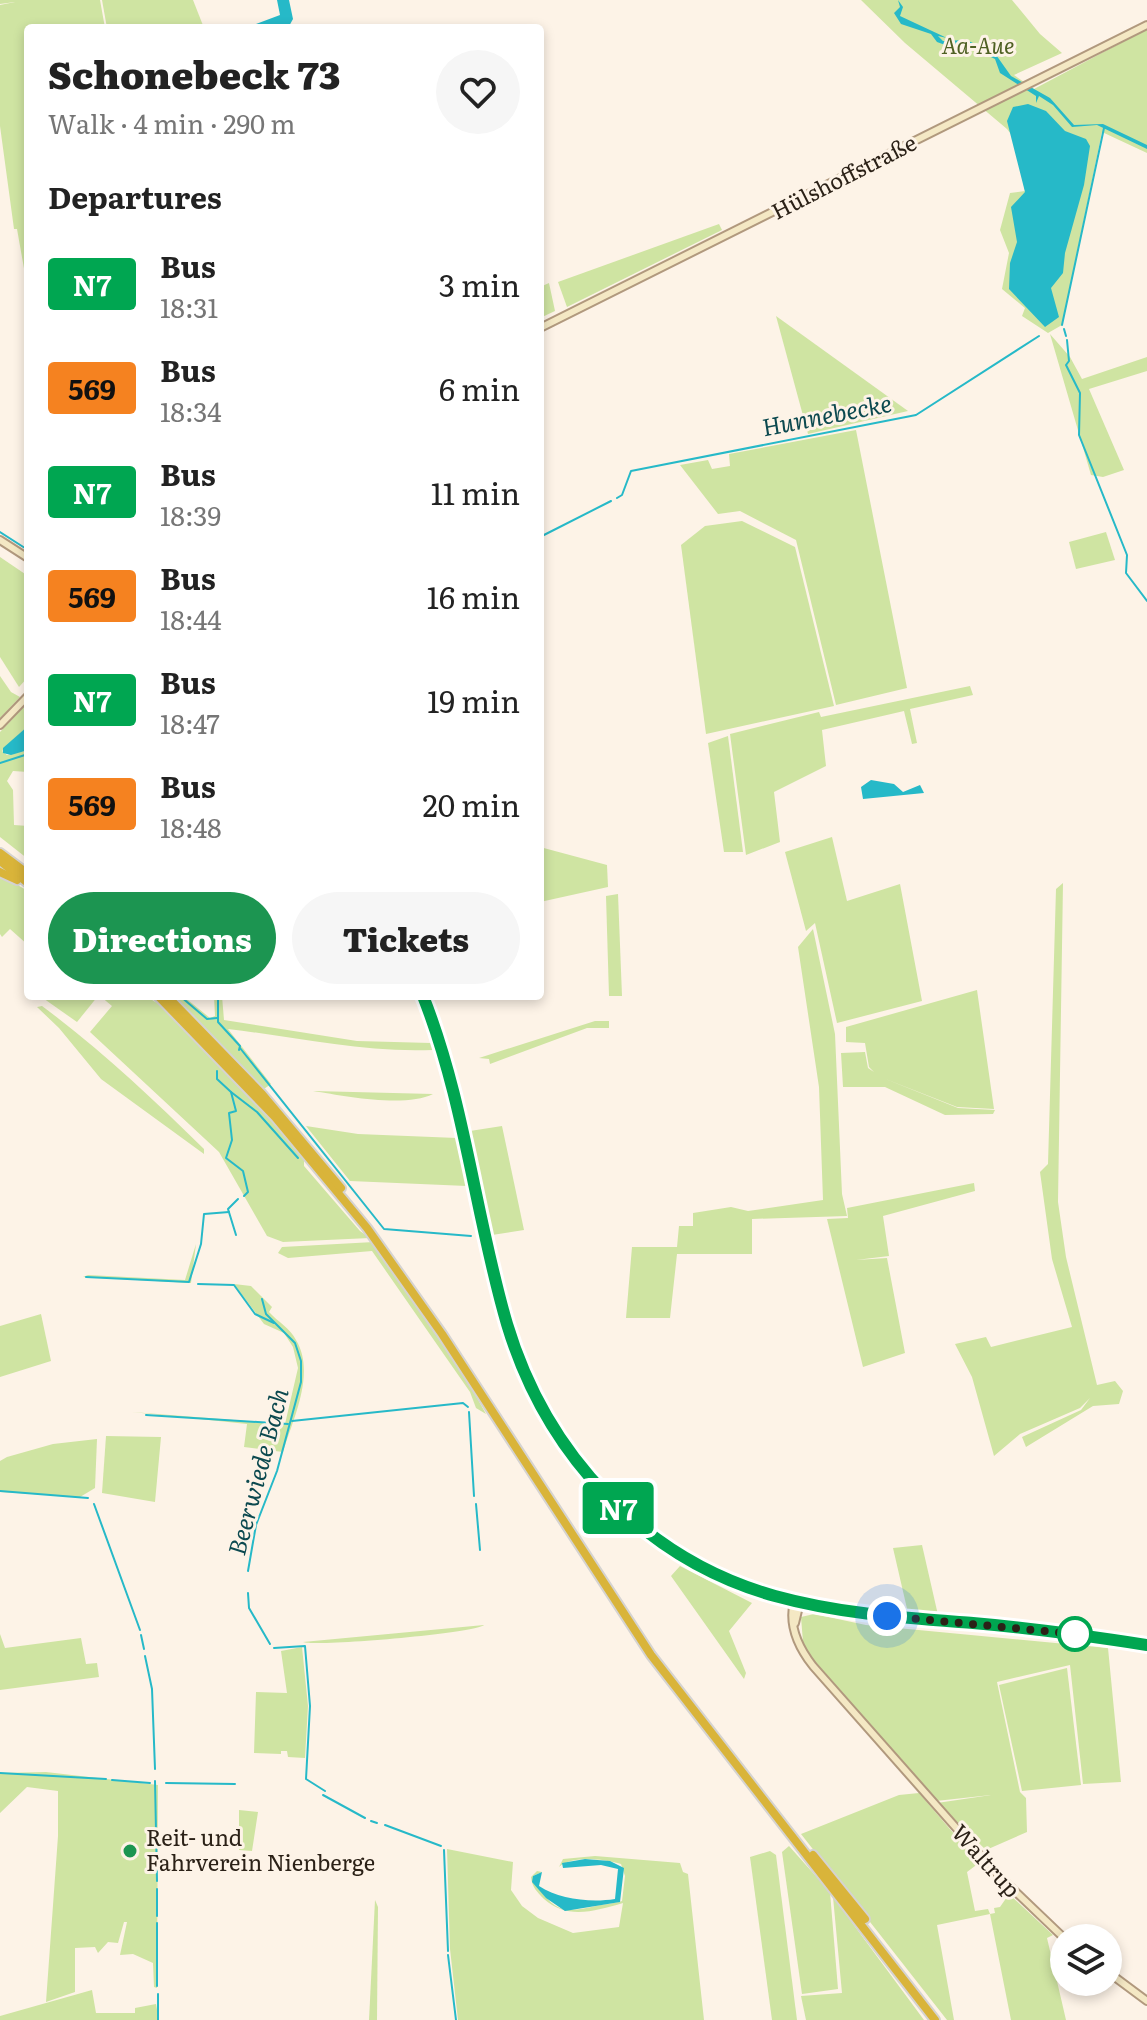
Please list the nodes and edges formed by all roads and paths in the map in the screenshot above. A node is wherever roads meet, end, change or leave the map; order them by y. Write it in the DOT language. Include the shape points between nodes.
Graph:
graph roads {
  1 [pos="1147,25"];
  2 [pos="544,326"];
  3 [pos="0,540"];
  4 [pos="24,555"];
  5 [pos="24,700"];
  6 [pos="0,725"];
  7 [pos="0,853"];
  8 [pos="0,861"];
  9 [pos="24,871"];
  10 [pos="0,872"];
  11 [pos="24,882"];
  12 [pos="24,883"];
  13 [pos="162,1000"];
  14 [pos="171,1000"];
  15 [pos="424,1000"];
  16 [pos="379,1240"];
  17 [pos="766,1593"];
  18 [pos="797,1601"];
  19 [pos="791,1612"];
  20 [pos="794,1627"];
  21 [pos="1147,1645"];
  22 [pos="1050,1925"];
  23 [pos="1122,1982"];
  24 [pos="1147,2001"];
  25 [pos="935,2020"];
  26 [pos="942,2020"];
  1 -- 2 [label="main road, Hülshoffstraße"];
  3 -- 4 [label="main road"];
  5 -- 6 [label="main road"];
  7 -- 9 [label="highway"];
  8 -- 11 [label="highway"];
  10 -- 12 [label="highway"];
  13 -- 16 [label="highway" via="275,1117"];
  14 -- 16 [label="highway" via="287,1122"];
  15 -- 17 [label="main road" via="455,1091 508,1326 545,1414 586,1474 641,1527 693,1562"];
  16 -- 25 [label="highway" via="658,1664"];
  16 -- 26 [label="highway" via="663,1665"];
  17 -- 18 [label="main road"];
  17 -- 19 [label="main road"];
  18 -- 19 [label="main road"];
  18 -- 20 [label="main road"];
  18 -- 21 [label="main road"];
  19 -- 20 [label="main road, Waltrup"];
  20 -- 22 [label="main road, Waltrup" via="813,1666 1012,1890"];
  23 -- 24 [label="main road"];
}
